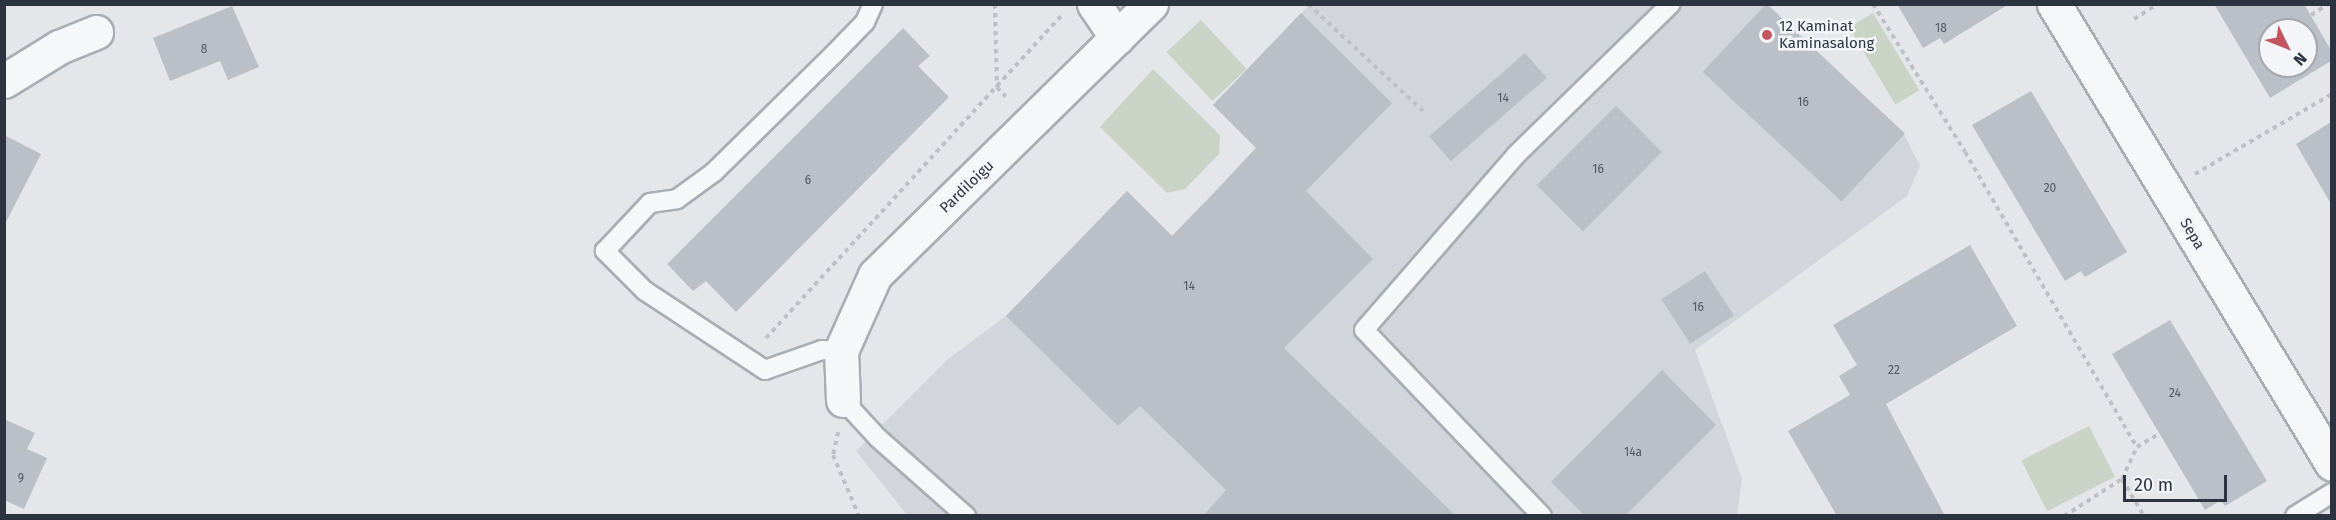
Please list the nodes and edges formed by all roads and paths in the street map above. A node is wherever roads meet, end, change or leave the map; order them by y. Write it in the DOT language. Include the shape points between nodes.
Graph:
graph roads {
  1 [pos="873,4"];
  2 [pos="995,4"];
  3 [pos="1071,4"];
  4 [pos="1094,4"];
  5 [pos="1151,4"];
  6 [pos="1308,4"];
  7 [pos="1671,4"];
  8 [pos="1873,4"];
  9 [pos="2054,4"];
  10 [pos="2158,4"];
  11 [pos="2328,4"];
  12 [pos="2311,15"];
  13 [pos="2134,19"];
  14 [pos="96,32"];
  15 [pos="1118,38"];
  16 [pos="4,81"];
  17 [pos="997,87"];
  18 [pos="2331,94"];
  19 [pos="1422,111"];
  20 [pos="1032,124"];
  21 [pos="2166,191"];
  22 [pos="841,351"];
  23 [pos="748,358"];
  24 [pos="843,400"];
  25 [pos="2159,434"];
  26 [pos="2137,447"];
  27 [pos="2331,464"];
  28 [pos="2122,479"];
  29 [pos="2331,493"];
  30 [pos="859,516"];
  31 [pos="966,516"];
  32 [pos="1542,516"];
  33 [pos="2064,516"];
  34 [pos="2144,516"];
  35 [pos="2295,516"];
  1 -- 23 [label="lane" via="865,22 833,56 714,172 678,199 650,203 604,251 645,291"];
  2 -- 17 [label="path"];
  3 -- 17 [label="path"];
  4 -- 15 [label="street"];
  5 -- 15 [label="street, Pardiloigu"];
  6 -- 19 [label="path"];
  7 -- 32 [label="lane" via="1516,155 1364,330"];
  8 -- 26 [label="path" via="1971,162"];
  9 -- 21 [label="street, Sepa"];
  10 -- 13 [label="path"];
  11 -- 12 [label="path"];
  14 -- 16 [label="street" via="59,47"];
  15 -- 20 [label="street, Pardiloigu"];
  17 -- 20 [label="path"];
  17 -- 23 [label="path"];
  18 -- 21 [label="path"];
  20 -- 22 [label="street, Pardiloigu" via="875,275"];
  21 -- 27 [label="street, Sepa"];
  22 -- 23 [label="lane" via="822,350 765,370"];
  22 -- 24 [label="street, Pardiloigu"];
  24 -- 30 [label="path" via="833,455"];
  24 -- 31 [label="lane" via="878,438"];
  25 -- 26 [label="path"];
  26 -- 28 [label="path"];
  28 -- 33 [label="path"];
  28 -- 34 [label="path"];
  29 -- 35 [label="lane"];
}
